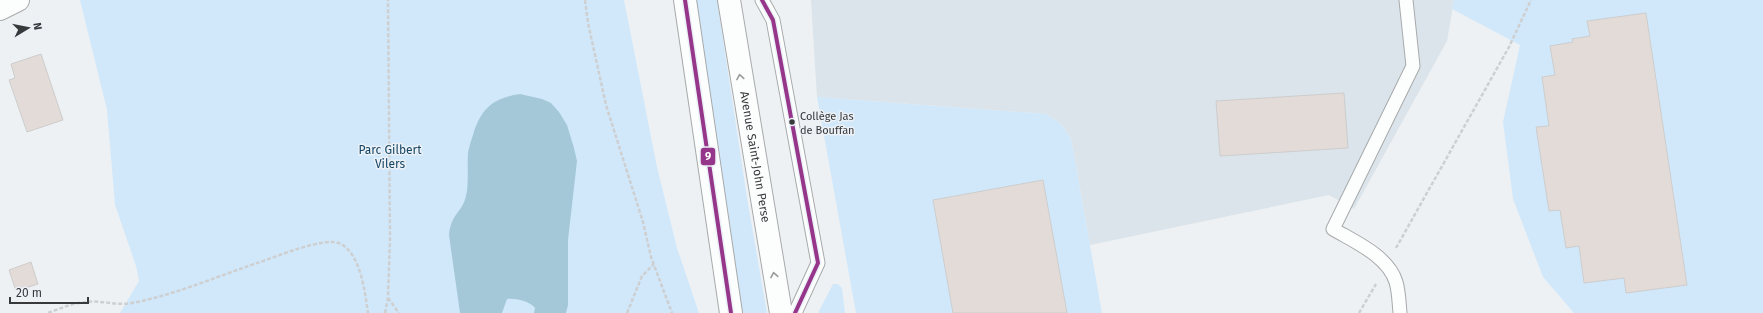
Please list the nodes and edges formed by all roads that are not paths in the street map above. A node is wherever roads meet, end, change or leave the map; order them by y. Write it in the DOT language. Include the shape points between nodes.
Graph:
graph roads {
  1 [pos="18,0"];
  2 [pos="685,0"];
  3 [pos="728,0"];
  4 [pos="762,0"];
  5 [pos="1406,0"];
  6 [pos="0,8"];
  7 [pos="731,313"];
  8 [pos="781,313"];
  9 [pos="795,313"];
  10 [pos="1400,313"];
  1 -- 6 [label="main road"];
  2 -- 7 [label="main road"];
  8 -- 3 [label="main road, Avenue Saint-John Perse, one-way"];
  4 -- 9 [label="lane" via="773,20 818,263"];
  5 -- 10 [label="lane" via="1413,66 1333,230 1370,250 1386,266 1396,282"];
}
